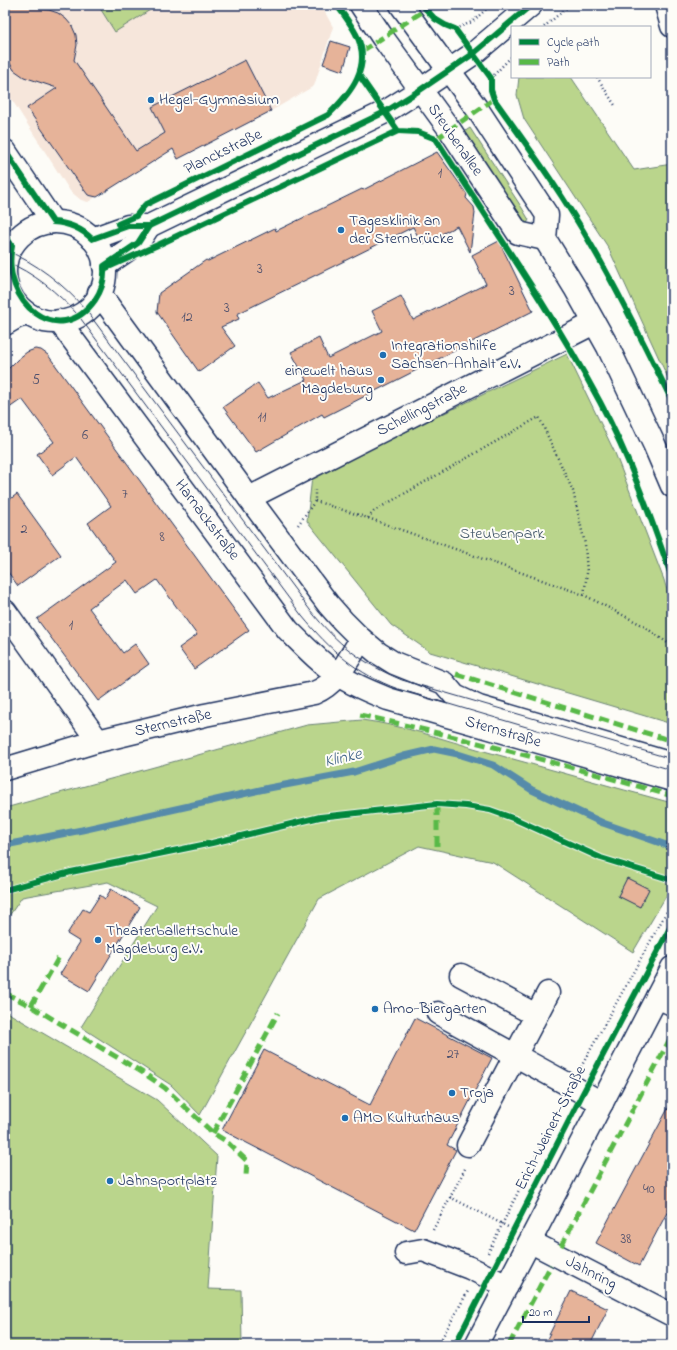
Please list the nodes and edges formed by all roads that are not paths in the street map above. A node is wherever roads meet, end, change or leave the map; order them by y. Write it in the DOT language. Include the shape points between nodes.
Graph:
graph roads {
  1 [pos="361,5"];
  2 [pos="401,5"];
  3 [pos="666,5"];
  4 [pos="523,12"];
  5 [pos="672,26"];
  6 [pos="449,70"];
  7 [pos="420,90"];
  8 [pos="5,151"];
  9 [pos="53,222"];
  10 [pos="148,226"];
  11 [pos="92,239"];
  12 [pos="545,239"];
  13 [pos="7,248"];
  14 [pos="104,266"];
  15 [pos="5,282"];
  16 [pos="100,293"];
  17 [pos="28,314"];
  18 [pos="59,321"];
  19 [pos="594,323"];
  20 [pos="5,324"];
  21 [pos="672,486"];
  22 [pos="249,498"];
  23 [pos="5,610"];
  24 [pos="361,639"];
  25 [pos="338,675"];
  26 [pos="98,741"];
  27 [pos="672,764"];
  28 [pos="5,769"];
  29 [pos="672,780"];
  30 [pos="672,968"];
  31 [pos="461,974"];
  32 [pos="548,993"];
  33 [pos="665,1001"];
  34 [pos="438,1013"];
  35 [pos="536,1015"];
  36 [pos="514,1055"];
  37 [pos="602,1103"];
  38 [pos="468,1145"];
  39 [pos="519,1236"];
  40 [pos="406,1253"];
  41 [pos="507,1286"];
  42 [pos="672,1315"];
  43 [pos="476,1345"];
  1 -- 7 [label="street, Steubenallee"];
  2 -- 6 [label="street"];
  3 -- 5 [label="street"];
  4 -- 6 [label="street" via="474,54"];
  6 -- 7 [label="street"];
  6 -- 12 [label="street" via="547,215"];
  7 -- 10 [label="street" via="384,112"];
  7 -- 12 [label="street, Steubenallee" via="450,130 518,233"];
  8 -- 9 [label="street"];
  9 -- 11 [label="street" via="74,226"];
  9 -- 13 [label="street" via="30,229"];
  10 -- 11 [label="street" via="128,226"];
  10 -- 14 [label="street" via="138,243"];
  11 -- 14 [label="street" via="100,252"];
  12 -- 19 [label="street"];
  13 -- 15 [label="street"];
  14 -- 16 [label="street"];
  15 -- 17 [label="street" via="15,302"];
  16 -- 18 [label="street" via="92,305 82,313"];
  16 -- 22 [label="street"];
  17 -- 18 [label="street" via="47,321"];
  17 -- 20 [label="street"];
  18 -- 25 [label="street, Harnackstraße" via="288,630"];
  19 -- 21 [label="street" via="617,365"];
  19 -- 22 [label="street, Schellingstraße"];
  22 -- 24 [label="street" via="328,604"];
  23 -- 26 [label="street"];
  24 -- 25 [label="street"];
  24 -- 27 [label="street" via="394,663 444,683 455,696 479,707"];
  25 -- 26 [label="street, Sternstraße" via="330,685 314,693 205,715"];
  25 -- 29 [label="street, Sternstraße" via="388,699"];
  26 -- 28 [label="street, Sternstraße"];
  30 -- 33 [label="street"];
  31 -- 35 [label="street"];
  32 -- 35 [label="street"];
  33 -- 37 [label="street"];
  34 -- 36 [label="street"];
  35 -- 36 [label="street"];
  36 -- 37 [label="street"];
  36 -- 38 [label="street"];
  37 -- 39 [label="street"];
  39 -- 41 [label="street"];
  39 -- 42 [label="street, Jahnring"];
  40 -- 41 [label="street" via="423,1250"];
  41 -- 43 [label="street"];
}
